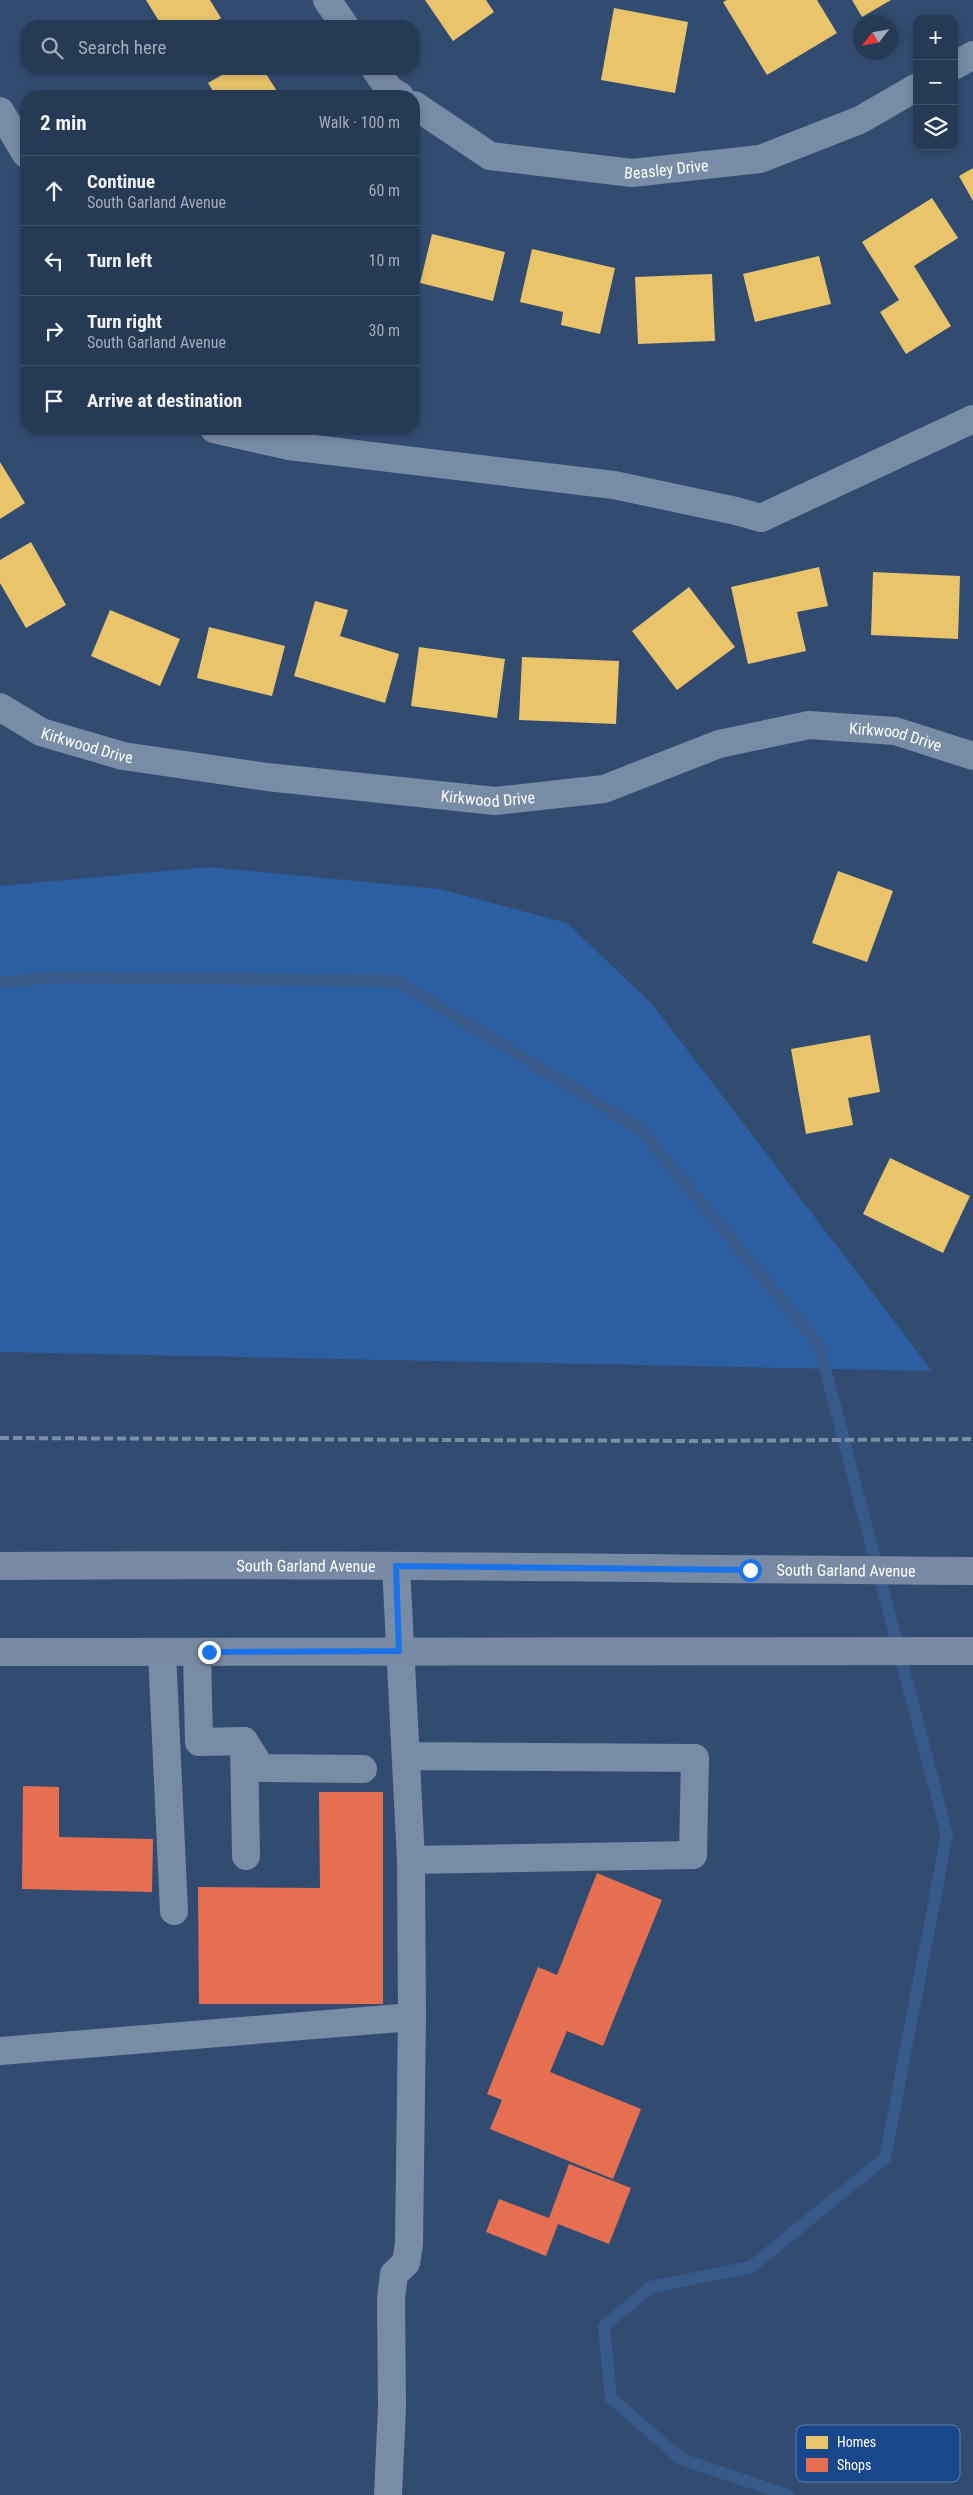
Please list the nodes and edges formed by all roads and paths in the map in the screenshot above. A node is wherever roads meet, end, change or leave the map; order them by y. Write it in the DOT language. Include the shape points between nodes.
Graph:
graph roads {
  1 [pos="327,0"];
  2 [pos="341,20"];
  3 [pos="973,55"];
  4 [pos="958,64"];
  5 [pos="379,75"];
  6 [pos="391,90"];
  7 [pos="913,90"];
  8 [pos="420,109"];
  9 [pos="0,111"];
  10 [pos="20,144"];
  11 [pos="973,419"];
  12 [pos="240,435"];
  13 [pos="0,707"];
  14 [pos="973,756"];
  15 [pos="0,1566"];
  16 [pos="396,1566"];
  17 [pos="973,1571"];
  18 [pos="399,1651"];
  19 [pos="973,1651"];
  20 [pos="0,1652"];
  21 [pos="162,1652"];
  22 [pos="197,1652"];
  23 [pos="244,1741"];
  24 [pos="406,1756"];
  25 [pos="363,1769"];
  26 [pos="246,1856"];
  27 [pos="411,1860"];
  28 [pos="174,1911"];
  29 [pos="412,2017"];
  30 [pos="0,2051"];
  31 [pos="388,2495"];
  1 -- 2 [label="street"];
  3 -- 4 [label="street"];
  5 -- 6 [label="street"];
  7 -- 8 [label="street, Beasley Drive" via="860,120 760,159 632,173 490,156"];
  9 -- 10 [label="street"];
  11 -- 12 [label="street" via="760,518 614,485 289,446"];
  13 -- 14 [label="street, Kirkwood Drive" via="41,732 123,756 267,777 495,801 604,788 719,744 809,725 896,731"];
  15 -- 16 [label="main road, South Garland Avenue"];
  16 -- 17 [label="main road, South Garland Avenue"];
  16 -- 18 [label="street"];
  18 -- 19 [label="main road"];
  18 -- 22 [label="main road"];
  18 -- 24 [label="street"];
  20 -- 21 [label="main road"];
  21 -- 22 [label="main road"];
  21 -- 28 [label="street"];
  22 -- 23 [label="street" via="199,1742"];
  23 -- 25 [label="street" via="261,1768"];
  23 -- 26 [label="street"];
  24 -- 27 [label="street"];
  24 -- 27 [label="street" via="695,1758 694,1855"];
  27 -- 29 [label="street"];
  29 -- 30 [label="street"];
  29 -- 31 [label="street" via="409,2244 406,2263 394,2274 390,2299 392,2407"];
}
